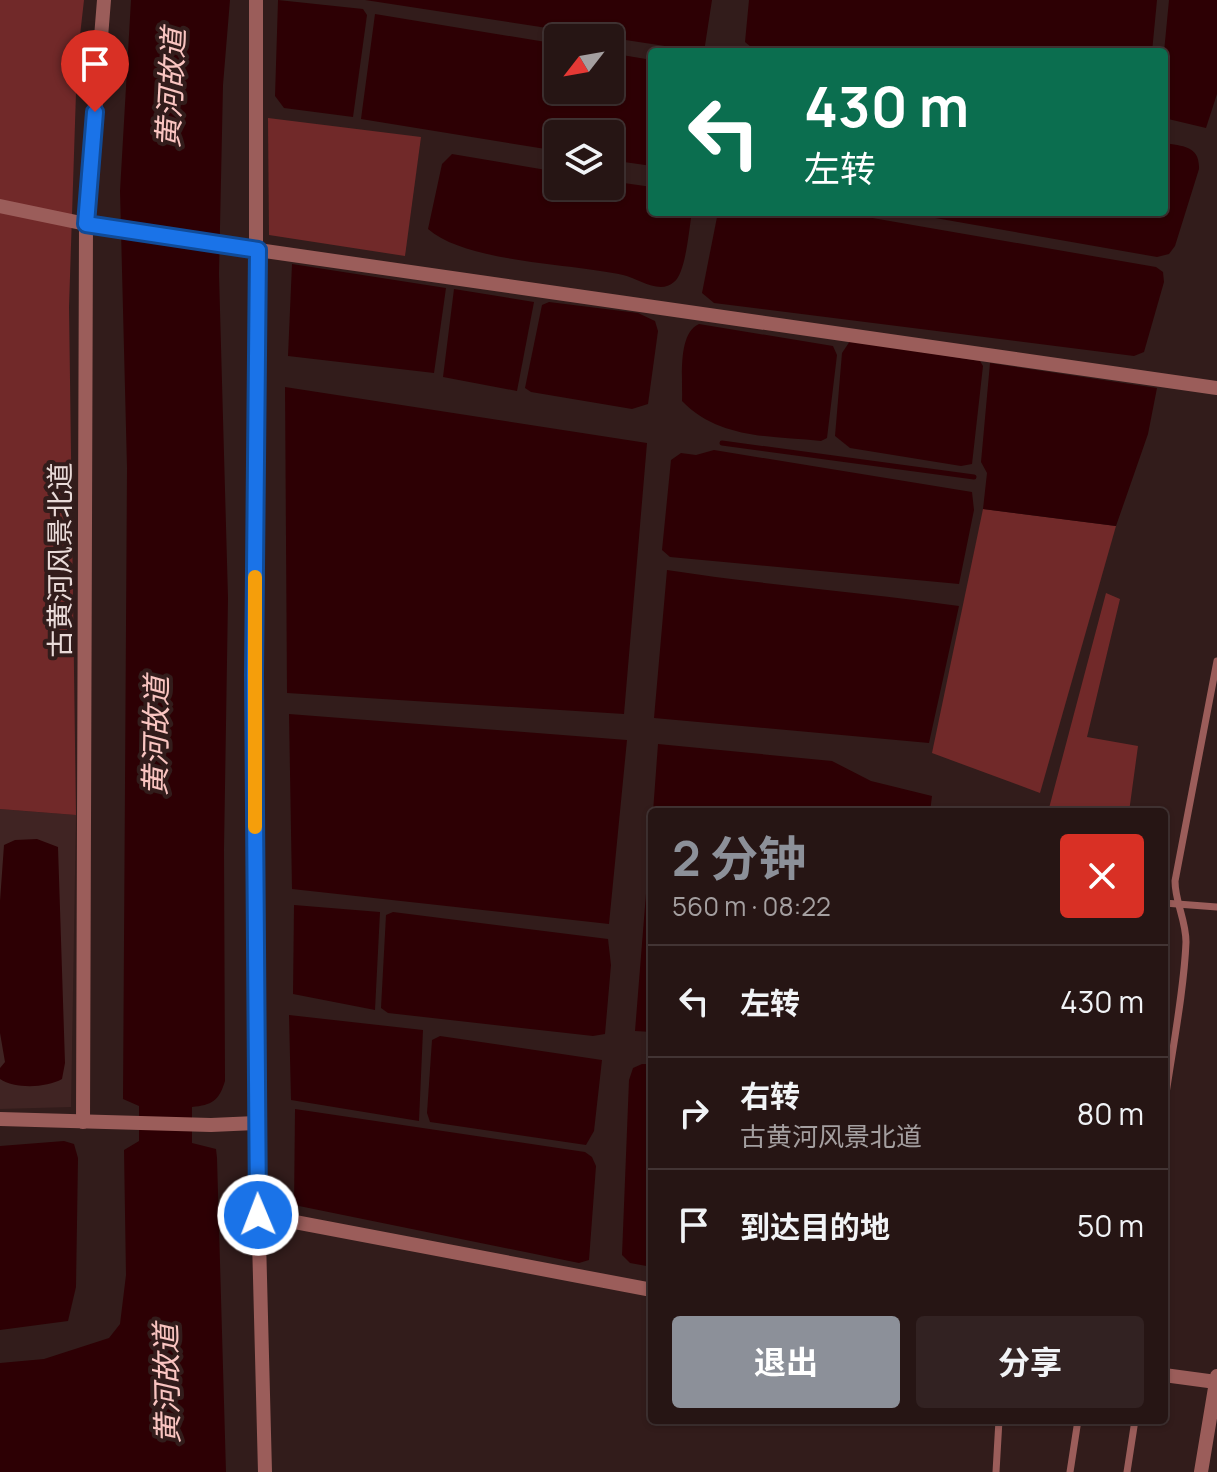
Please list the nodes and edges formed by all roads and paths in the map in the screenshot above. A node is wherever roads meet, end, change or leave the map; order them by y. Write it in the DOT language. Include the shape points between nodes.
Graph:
graph roads {
  1 [pos="104,0"];
  2 [pos="256,0"];
  3 [pos="0,206"];
  4 [pos="86,224"];
  5 [pos="258,250"];
  6 [pos="1217,388"];
  7 [pos="1217,661"];
  8 [pos="1168,904"];
  9 [pos="1181,906"];
  10 [pos="1217,907"];
  11 [pos="1168,1078"];
  12 [pos="0,1119"];
  13 [pos="83,1122"];
  14 [pos="256,1123"];
  15 [pos="258,1215"];
  16 [pos="648,1289"];
  17 [pos="1168,1375"];
  18 [pos="1217,1379"];
  19 [pos="999,1424"];
  20 [pos="1077,1424"];
  21 [pos="1134,1424"];
  22 [pos="265,1472"];
  23 [pos="996,1472"];
  24 [pos="1070,1472"];
  25 [pos="1127,1472"];
  26 [pos="1201,1472"];
  1 -- 4 [label="street, 古黄河风景北道"];
  2 -- 5 [label="street"];
  3 -- 4 [label="street"];
  4 -- 5 [label="street"];
  4 -- 13 [label="street, 古黄河风景北道"];
  5 -- 6 [label="street"];
  5 -- 14 [label="street"];
  7 -- 9 [label="lane" via="1175,881"];
  8 -- 9 [label="lane"];
  9 -- 10 [label="lane"];
  9 -- 11 [label="lane" via="1186,942"];
  12 -- 13 [label="street"];
  13 -- 14 [label="street"];
  14 -- 15 [label="street"];
  15 -- 16 [label="street"];
  15 -- 22 [label="street"];
  17 -- 18 [label="street"];
  18 -- 26 [label="street"];
  19 -- 23 [label="lane"];
  20 -- 24 [label="lane"];
  21 -- 25 [label="lane"];
}
